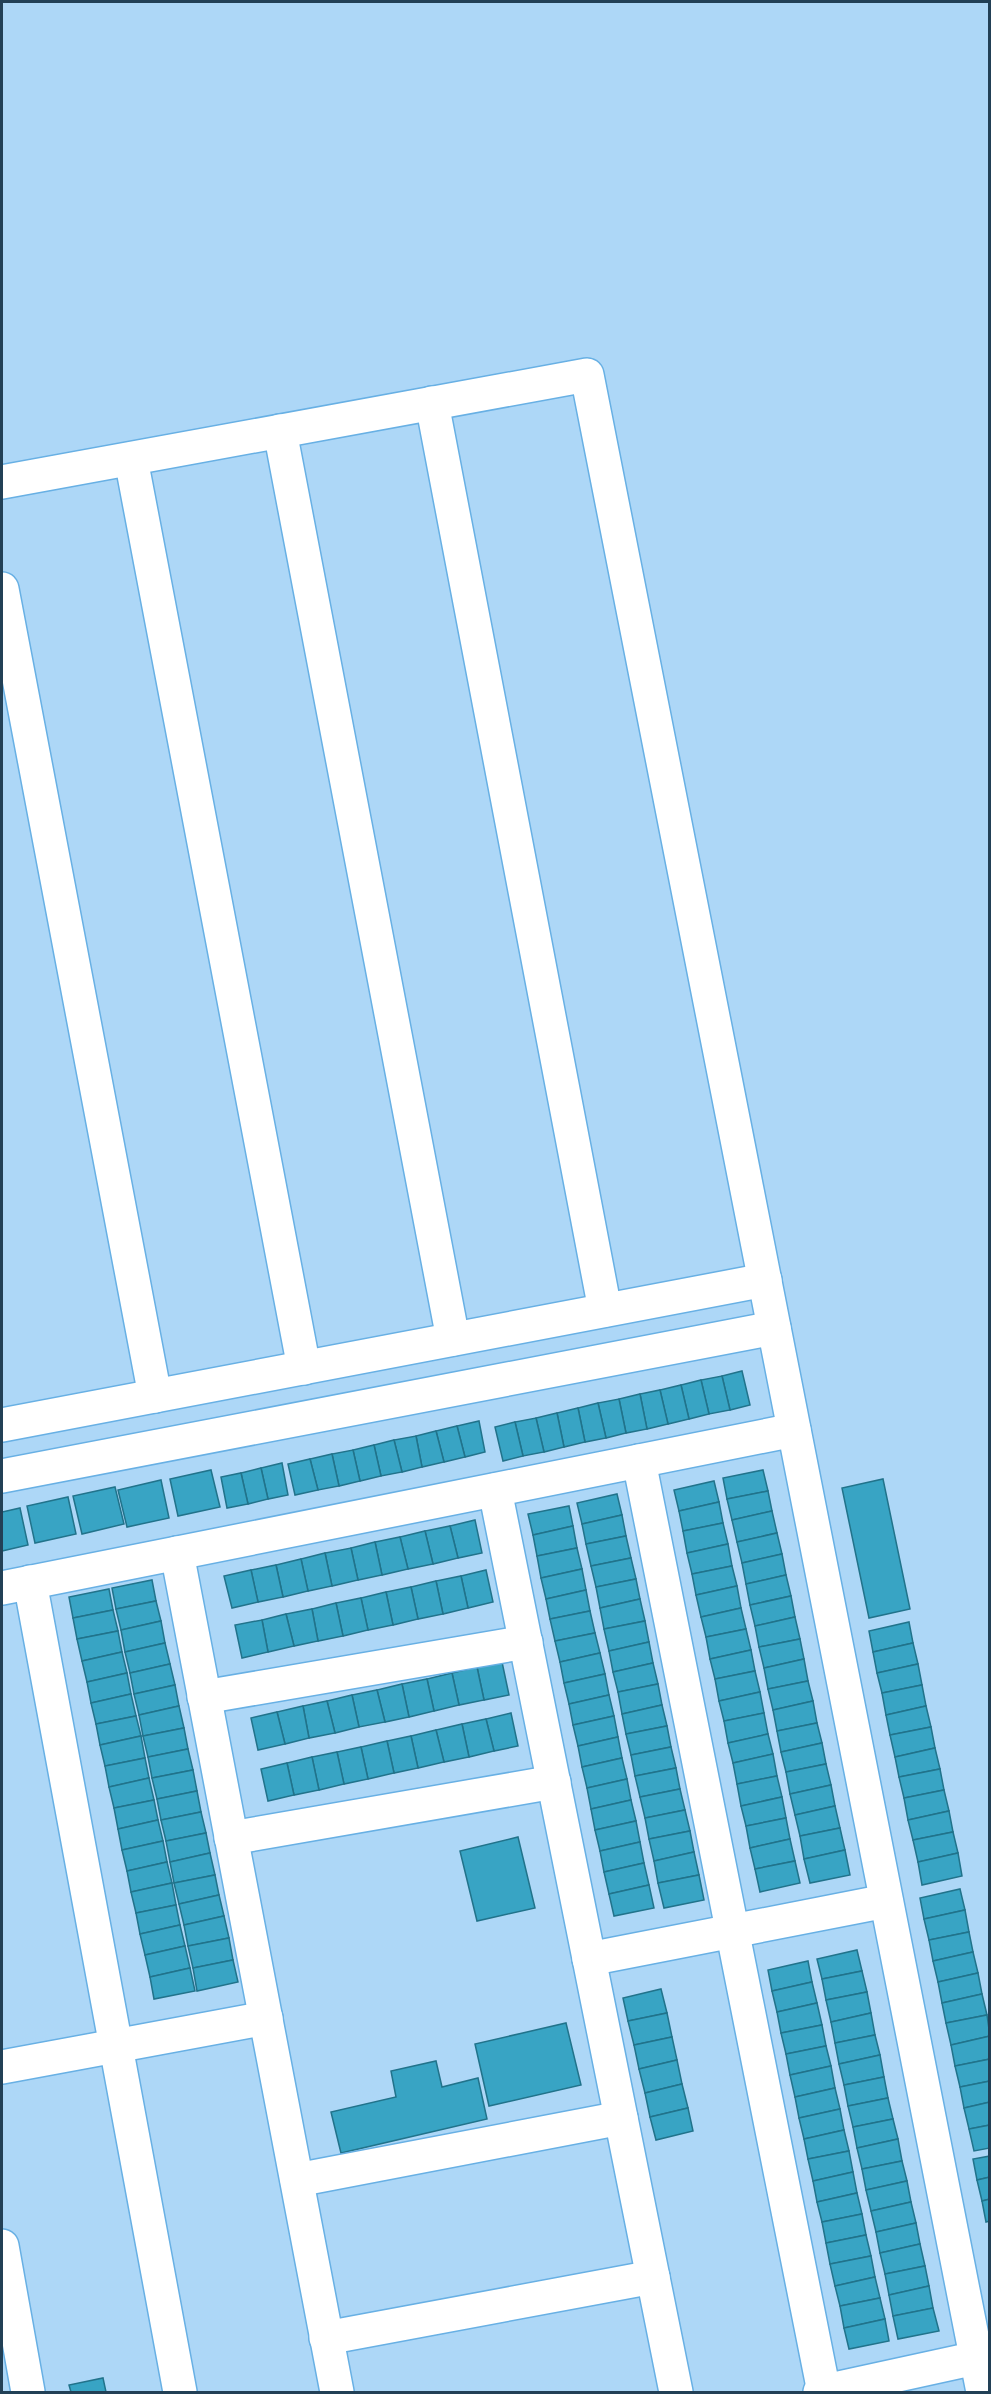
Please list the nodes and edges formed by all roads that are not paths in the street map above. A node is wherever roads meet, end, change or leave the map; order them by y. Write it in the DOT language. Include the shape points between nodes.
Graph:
graph roads {
  1 [pos="432,403"];
  2 [pos="280,431"];
  3 [pos="131,459"];
  4 [pos="2,482"];
  5 [pos="2,589"];
  6 [pos="765,1280"];
  7 [pos="605,1310"];
  8 [pos="774,1328"];
  9 [pos="453,1339"];
  10 [pos="304,1368"];
  11 [pos="155,1396"];
  12 [pos="2,1426"];
  13 [pos="794,1430"];
  14 [pos="639,1461"];
  15 [pos="6,1475"];
  16 [pos="495,1490"];
  17 [pos="177,1553"];
  18 [pos="16,1585"];
  19 [pos="526,1642"];
  20 [pos="204,1697"];
  21 [pos="554,1782"];
  22 [pos="231,1838"];
  23 [pos="886,1901"];
  24 [pos="732,1931"];
  25 [pos="589,1959"];
  26 [pos="266,2018"];
  27 [pos="116,2046"];
  28 [pos="2,2067"];
  29 [pos="621,2118"];
  30 [pos="297,2180"];
  31 [pos="2,2246"];
  32 [pos="653,2277"];
  33 [pos="326,2337"];
  34 [pos="976,2358"];
  35 [pos="28,2392"];
  36 [pos="180,2392"];
  37 [pos="337,2392"];
  38 [pos="676,2392"];
  39 [pos="822,2392"];
  40 [pos="982,2392"];
  1 -- 2 [label="street"];
  1 -- 6 [label="street" via="587,375"];
  1 -- 7 [label="street"];
  2 -- 3 [label="street"];
  2 -- 9 [label="street"];
  3 -- 4 [label="street"];
  3 -- 10 [label="street"];
  5 -- 11 [label="street"];
  6 -- 7 [label="street"];
  6 -- 8 [label="street"];
  7 -- 9 [label="street"];
  8 -- 13 [label="street"];
  8 -- 15 [label="street"];
  9 -- 10 [label="street"];
  10 -- 11 [label="street"];
  11 -- 12 [label="street"];
  12 -- 15 [label="street"];
  13 -- 14 [label="street"];
  13 -- 23 [label="street"];
  14 -- 16 [label="street"];
  14 -- 24 [label="street"];
  16 -- 17 [label="street"];
  16 -- 19 [label="street"];
  17 -- 18 [label="street"];
  17 -- 20 [label="street"];
  18 -- 27 [label="street"];
  19 -- 20 [label="street"];
  19 -- 21 [label="street"];
  20 -- 22 [label="street"];
  21 -- 22 [label="street"];
  21 -- 25 [label="street"];
  22 -- 26 [label="street"];
  23 -- 24 [label="street"];
  23 -- 34 [label="street"];
  24 -- 25 [label="street"];
  24 -- 39 [label="street"];
  25 -- 29 [label="street"];
  26 -- 27 [label="street"];
  26 -- 30 [label="street"];
  27 -- 28 [label="street"];
  27 -- 36 [label="street"];
  29 -- 30 [label="street"];
  29 -- 32 [label="street"];
  30 -- 33 [label="street"];
  31 -- 35 [label="street"];
  32 -- 33 [label="street"];
  32 -- 38 [label="street"];
  33 -- 37 [label="street"];
  34 -- 39 [label="street"];
  34 -- 40 [label="street"];
}
